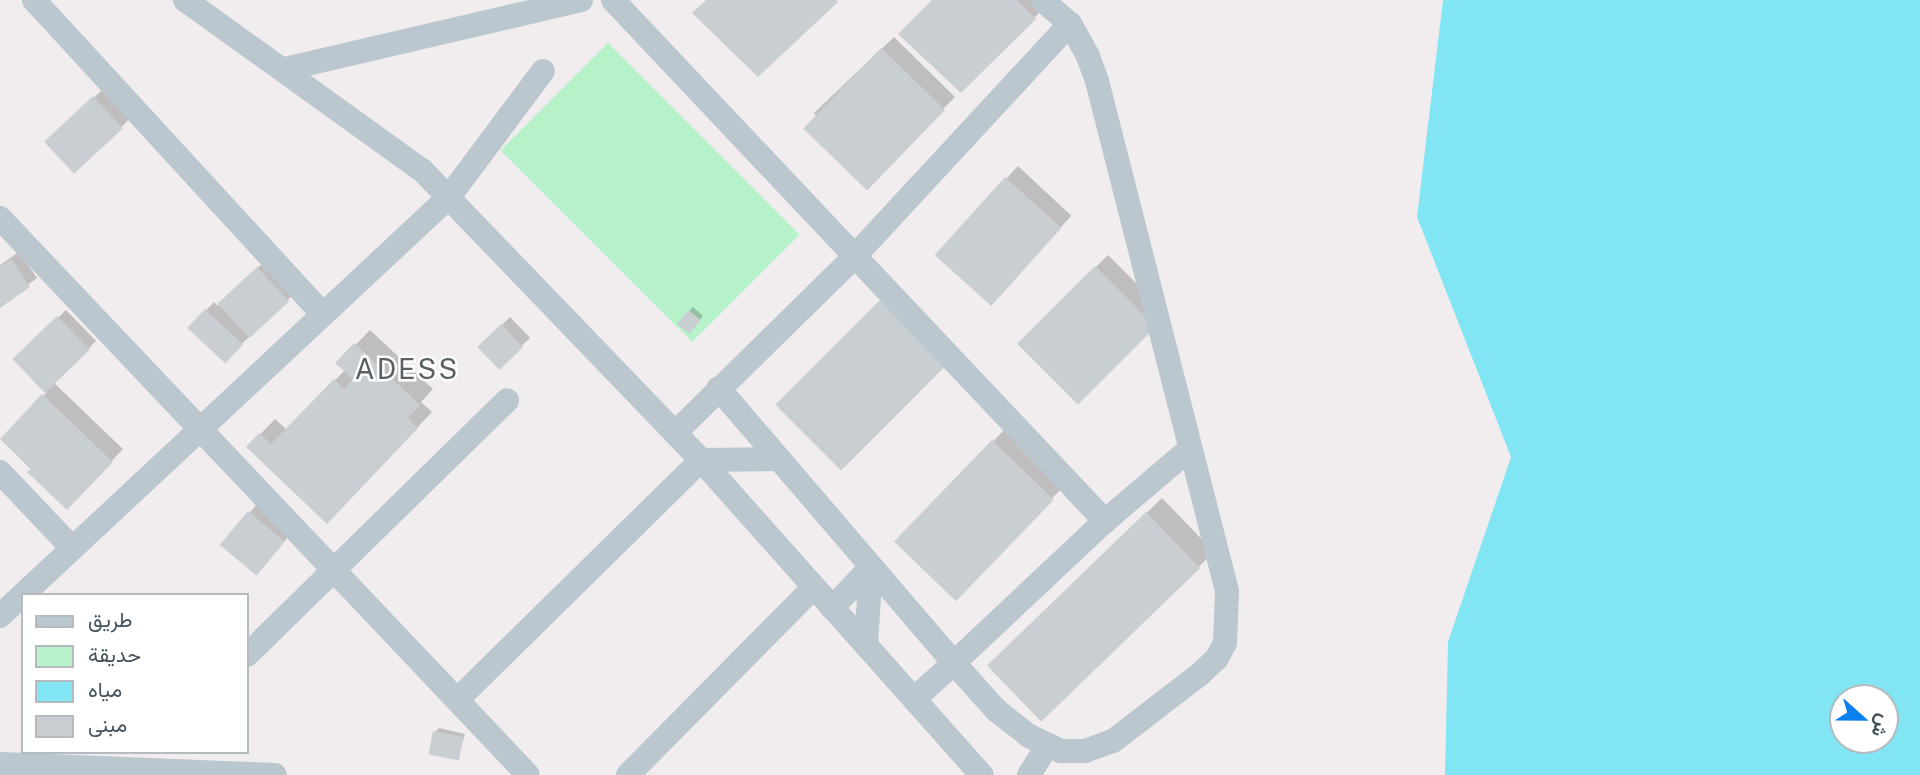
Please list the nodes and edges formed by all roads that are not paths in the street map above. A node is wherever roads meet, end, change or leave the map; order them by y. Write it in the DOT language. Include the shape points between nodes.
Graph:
graph roads {
  1 [pos="34,0"];
  2 [pos="185,0"];
  3 [pos="580,0"];
  4 [pos="613,0"];
  5 [pos="1042,0"];
  6 [pos="1070,24"];
  7 [pos="285,69"];
  8 [pos="543,71"];
  9 [pos="449,197"];
  10 [pos="0,218"];
  11 [pos="854,257"];
  12 [pos="323,314"];
  13 [pos="718,388"];
  14 [pos="507,400"];
  15 [pos="200,429"];
  16 [pos="675,433"];
  17 [pos="1190,449"];
  18 [pos="778,459"];
  19 [pos="701,460"];
  20 [pos="0,472"];
  21 [pos="1105,521"];
  22 [pos="72,548"];
  23 [pos="871,567"];
  24 [pos="334,571"];
  25 [pos="814,587"];
  26 [pos="24,593"];
  27 [pos="21,596"];
  28 [pos="832,608"];
  29 [pos="869,609"];
  30 [pos="909,611"];
  31 [pos="0,616"];
  32 [pos="866,645"];
  33 [pos="248,654"];
  34 [pos="954,663"];
  35 [pos="914,699"];
  36 [pos="457,700"];
  37 [pos="1048,745"];
  38 [pos="138,761"];
  39 [pos="0,764"];
  40 [pos="275,775"];
  41 [pos="528,775"];
  42 [pos="628,775"];
  43 [pos="982,775"];
  44 [pos="1029,775"];
  1 -- 12 [label="street"];
  2 -- 7 [label="street"];
  3 -- 7 [label="street"];
  4 -- 11 [label="street"];
  5 -- 6 [label="street"];
  6 -- 11 [label="street"];
  6 -- 17 [label="street" via="1097,81"];
  7 -- 9 [label="street" via="422,170"];
  8 -- 9 [label="street"];
  9 -- 12 [label="street"];
  9 -- 16 [label="street"];
  10 -- 15 [label="street"];
  11 -- 13 [label="street"];
  11 -- 21 [label="street"];
  12 -- 15 [label="street"];
  13 -- 16 [label="street"];
  13 -- 18 [label="street"];
  14 -- 24 [label="street"];
  15 -- 22 [label="street"];
  15 -- 24 [label="street"];
  16 -- 19 [label="street"];
  17 -- 21 [label="street"];
  17 -- 37 [label="street" via="1227,591 1225,643 1200,674 1114,741 1072,752"];
  18 -- 19 [label="street"];
  18 -- 23 [label="street"];
  19 -- 25 [label="street"];
  19 -- 36 [label="street"];
  20 -- 22 [label="street"];
  21 -- 34 [label="street"];
  22 -- 26 [label="street"];
  23 -- 28 [label="street"];
  23 -- 29 [label="street"];
  23 -- 30 [label="street"];
  24 -- 33 [label="street"];
  24 -- 36 [label="street"];
  25 -- 28 [label="street"];
  25 -- 42 [label="street"];
  27 -- 31 [label="street"];
  28 -- 29 [label="street"];
  28 -- 32 [label="street"];
  29 -- 30 [label="street"];
  29 -- 32 [label="street"];
  30 -- 34 [label="street"];
  32 -- 35 [label="street"];
  34 -- 35 [label="street"];
  34 -- 37 [label="street" via="996,710"];
  35 -- 43 [label="street"];
  36 -- 41 [label="street"];
  37 -- 44 [label="street"];
  38 -- 39 [label="street"];
  38 -- 40 [label="street"];
}
